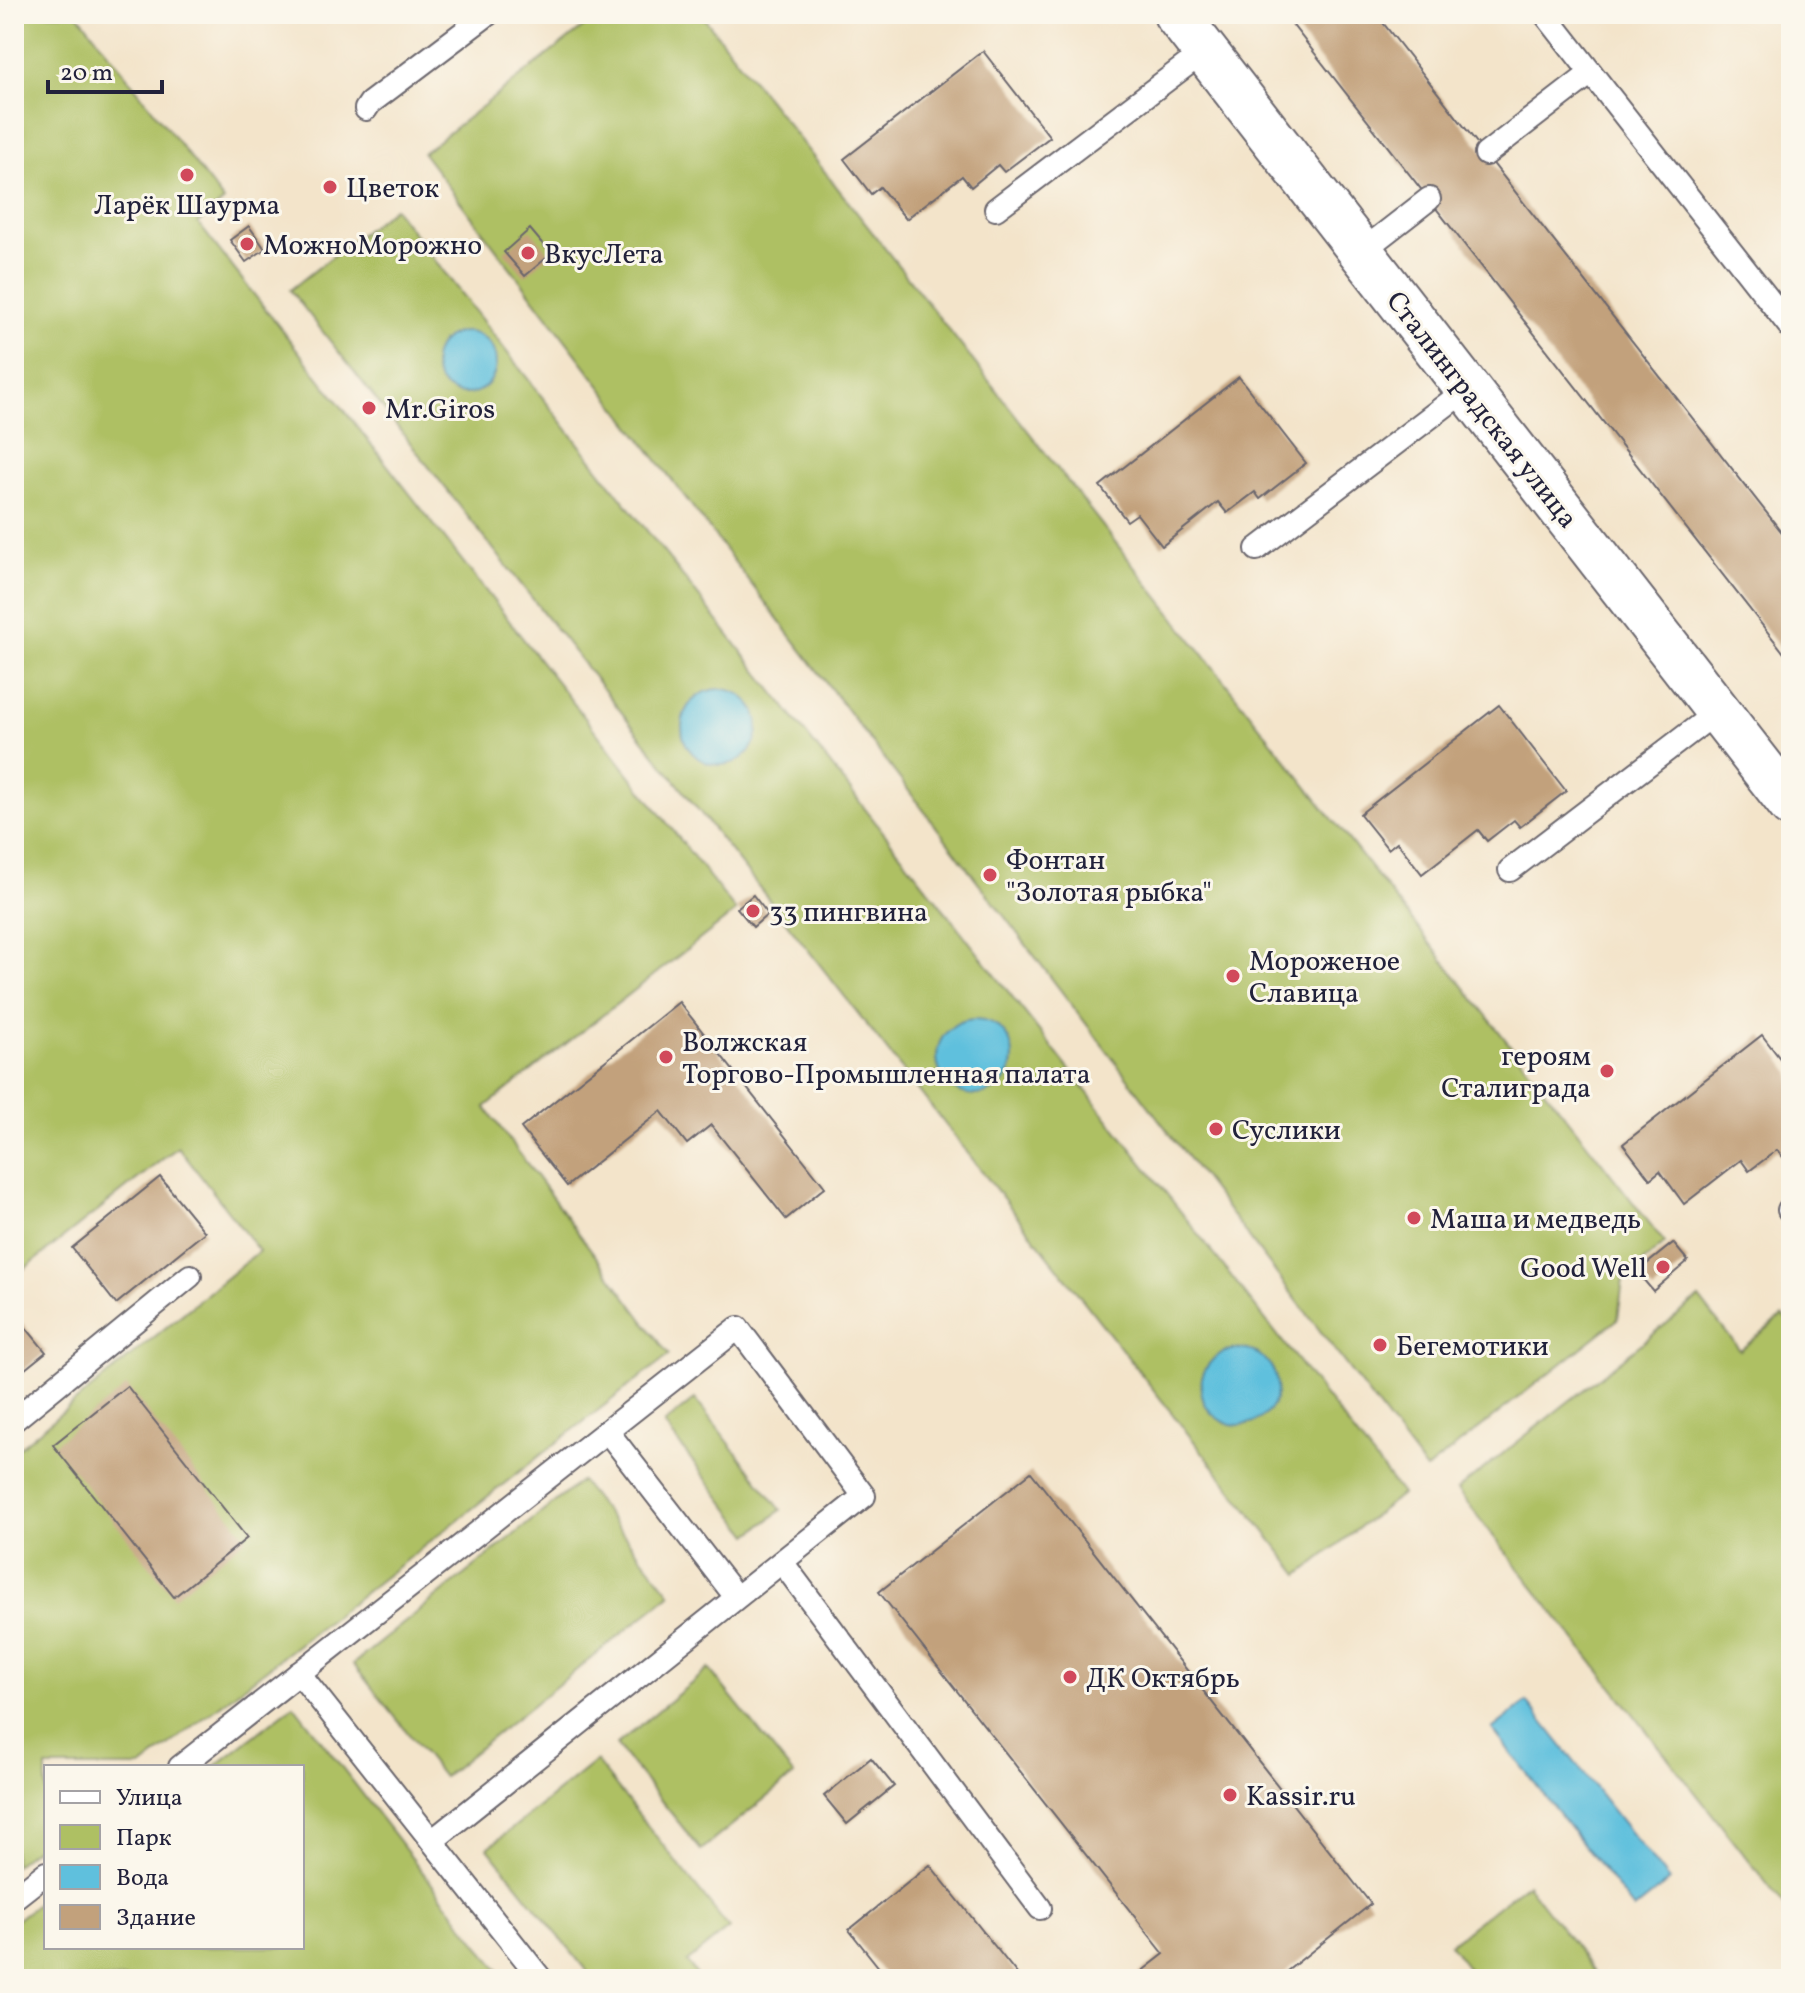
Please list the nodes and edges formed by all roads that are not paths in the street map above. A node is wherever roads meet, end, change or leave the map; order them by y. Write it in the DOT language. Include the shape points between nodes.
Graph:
graph roads {
  1 [pos="488,14"];
  2 [pos="1176,14"];
  3 [pos="1545,14"];
  4 [pos="1205,51"];
  5 [pos="1591,73"];
  6 [pos="366,109"];
  7 [pos="1486,154"];
  8 [pos="1429,199"];
  9 [pos="996,209"];
  10 [pos="1361,252"];
  11 [pos="1791,328"];
  12 [pos="1467,389"];
  13 [pos="1257,549"];
  14 [pos="1718,711"];
  15 [pos="1791,805"];
  16 [pos="1510,870"];
  17 [pos="190,1276"];
  18 [pos="14,1420"];
  19 [pos="607,1431"];
  20 [pos="782,1562"];
  21 [pos="736,1597"];
  22 [pos="299,1673"];
  23 [pos="183,1765"];
  24 [pos="432,1841"];
  25 [pos="44,1875"];
  26 [pos="14,1898"];
  27 [pos="1040,1908"];
  28 [pos="541,1979"];
  1 -- 6 [label="lane"];
  2 -- 4 [label="street, Сталинградская улица"];
  3 -- 5 [label="lane"];
  4 -- 9 [label="lane"];
  4 -- 10 [label="street, Сталинградская улица"];
  5 -- 7 [label="lane"];
  5 -- 11 [label="lane"];
  8 -- 10 [label="lane"];
  10 -- 12 [label="street, Сталинградская улица"];
  12 -- 13 [label="lane"];
  12 -- 14 [label="street, Сталинградская улица"];
  14 -- 15 [label="street, Сталинградская улица"];
  14 -- 16 [label="lane"];
  17 -- 18 [label="lane"];
  19 -- 20 [label="lane" via="738,1328 864,1496"];
  19 -- 21 [label="lane"];
  19 -- 22 [label="lane"];
  20 -- 21 [label="lane"];
  20 -- 27 [label="lane"];
  21 -- 24 [label="lane"];
  22 -- 23 [label="lane"];
  22 -- 24 [label="lane"];
  24 -- 28 [label="lane"];
  25 -- 26 [label="lane"];
}
